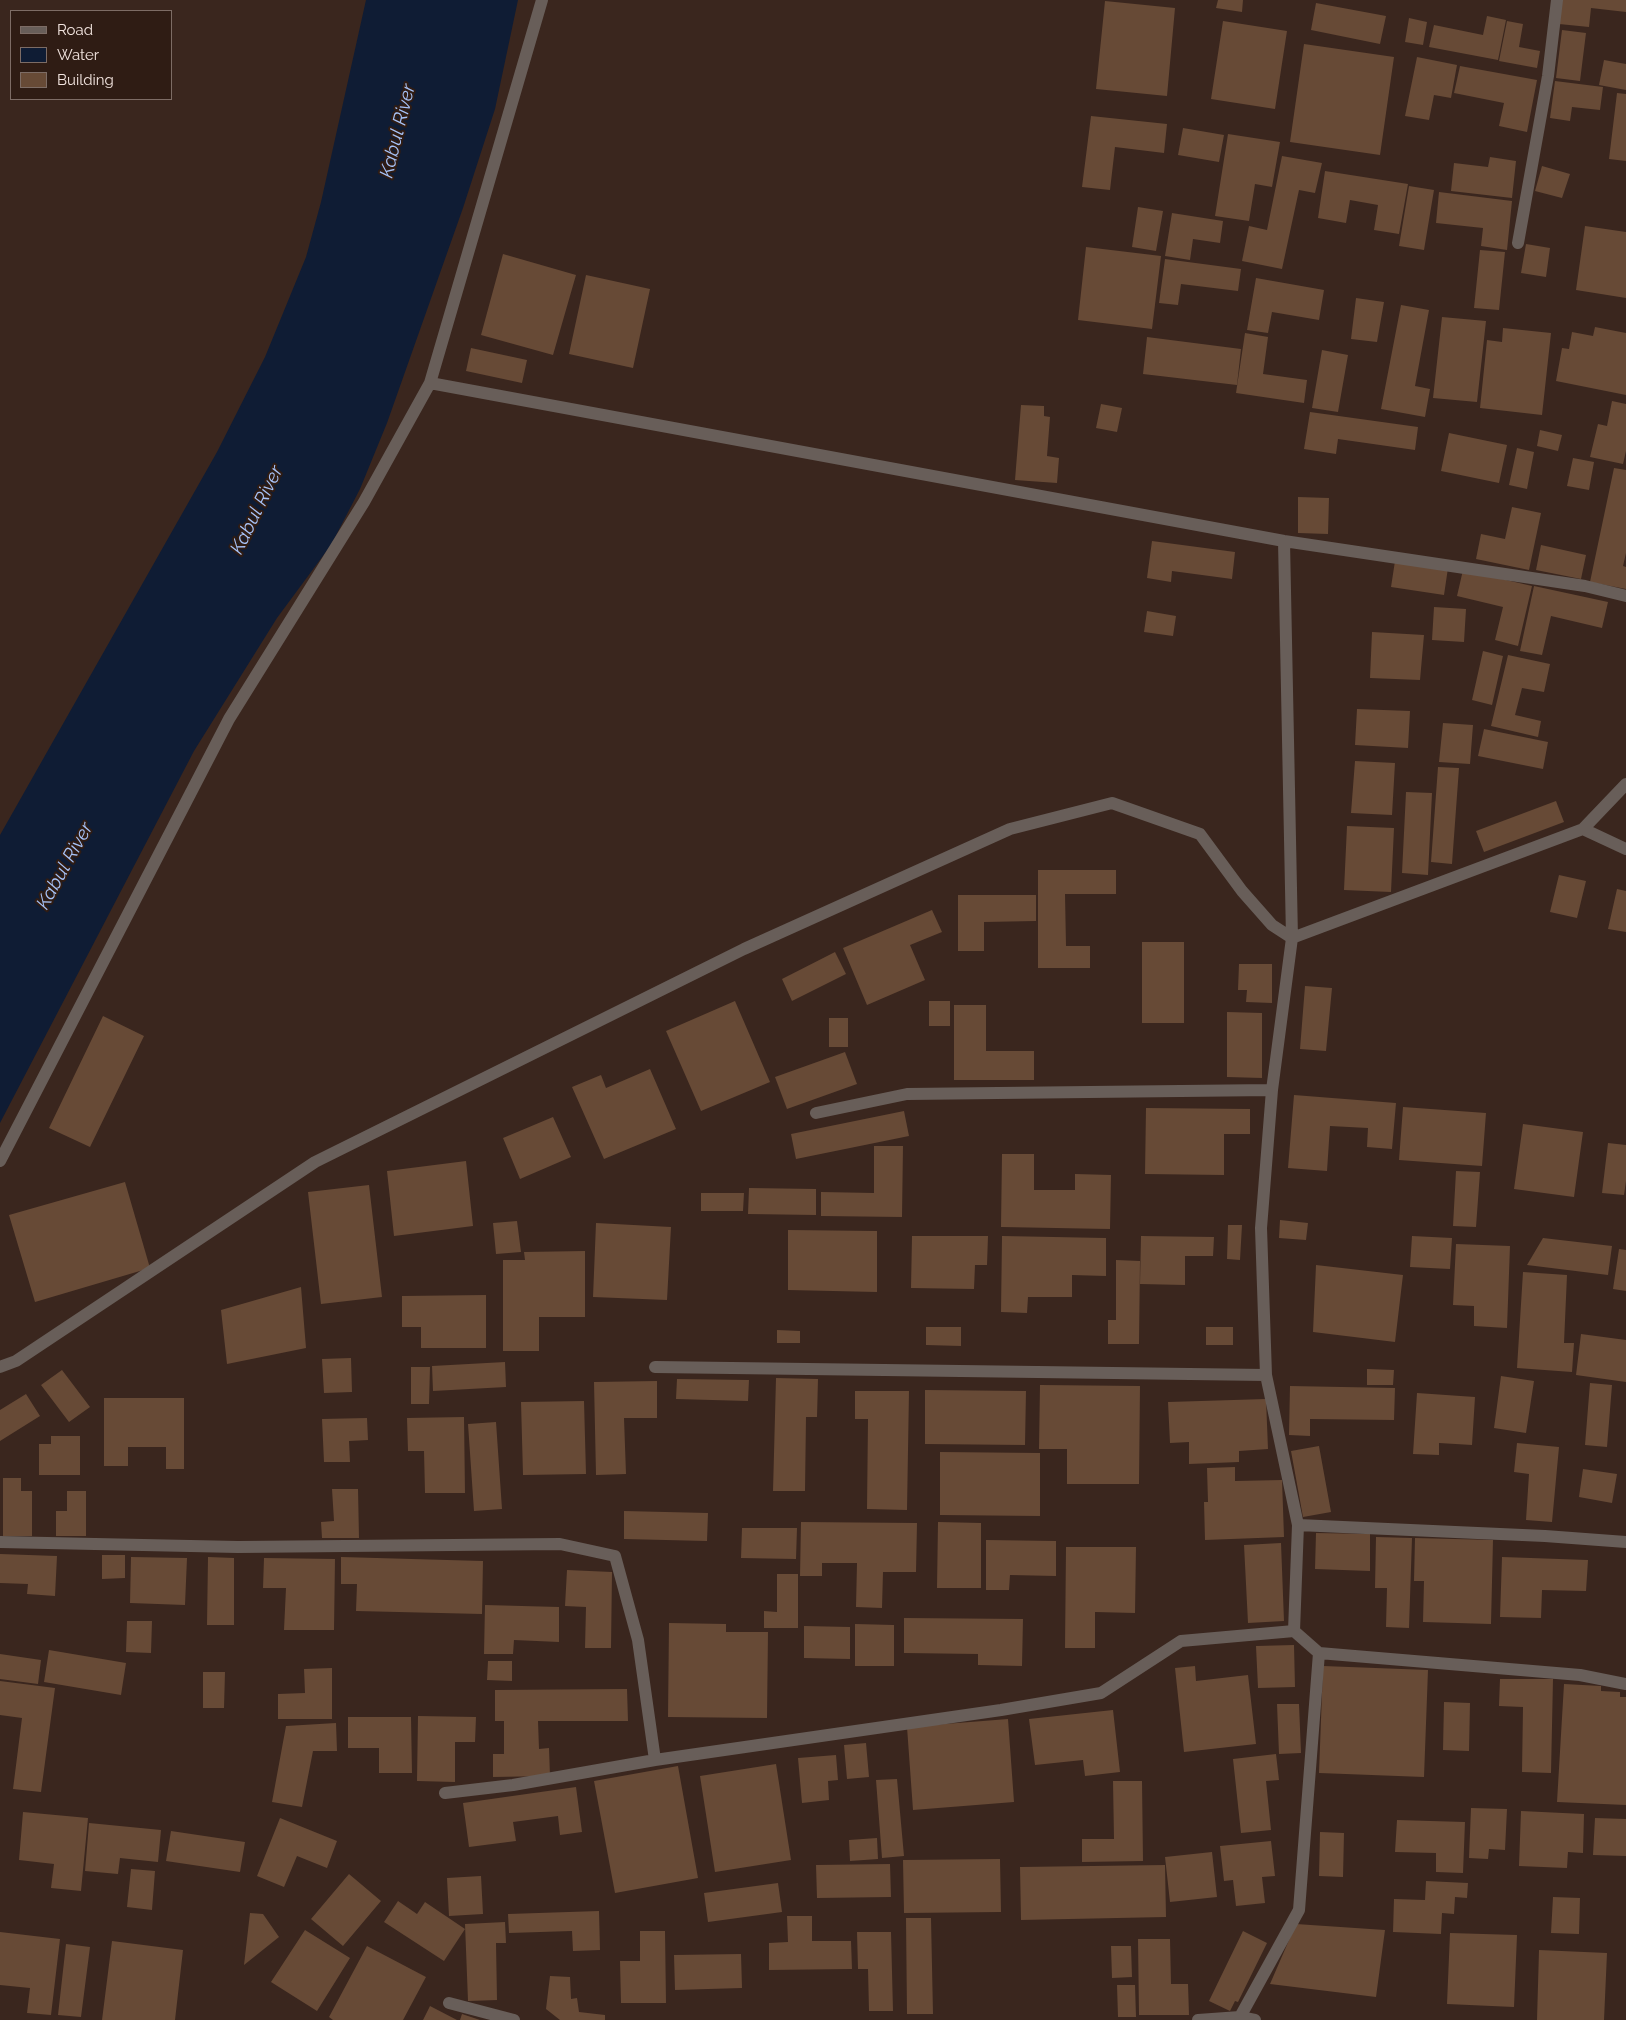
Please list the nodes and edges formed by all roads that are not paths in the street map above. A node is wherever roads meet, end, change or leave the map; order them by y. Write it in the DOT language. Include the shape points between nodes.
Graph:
graph roads {
  1 [pos="542,0"];
  2 [pos="1557,0"];
  3 [pos="1518,243"];
  4 [pos="430,383"];
  5 [pos="1284,541"];
  6 [pos="1626,596"];
  7 [pos="1626,784"];
  8 [pos="1582,829"];
  9 [pos="1626,850"];
  10 [pos="1292,938"];
  11 [pos="1272,1090"];
  12 [pos="816,1113"];
  13 [pos="0,1161"];
  14 [pos="0,1367"];
  15 [pos="655,1367"];
  16 [pos="1266,1375"];
  17 [pos="1298,1525"];
  18 [pos="0,1542"];
  19 [pos="1626,1542"];
  20 [pos="1294,1631"];
  21 [pos="1319,1653"];
  22 [pos="1626,1684"];
  23 [pos="655,1760"];
  24 [pos="445,1794"];
  25 [pos="449,2003"];
  26 [pos="1240,2018"];
  27 [pos="514,2020"];
  28 [pos="1198,2020"];
  29 [pos="1255,2020"];
  1 -- 4 [label="street"];
  2 -- 3 [label="street" via="1548,76"];
  4 -- 5 [label="street"];
  4 -- 13 [label="street" via="364,502 228,719"];
  5 -- 6 [label="street" via="1585,586"];
  5 -- 10 [label="street"];
  7 -- 8 [label="street"];
  8 -- 9 [label="street"];
  8 -- 10 [label="street"];
  10 -- 11 [label="street"];
  10 -- 14 [label="street" via="1272,925 1200,834 1112,803 1010,829 744,949 315,1162 16,1361"];
  11 -- 12 [label="street" via="907,1094"];
  11 -- 16 [label="street" via="1261,1228"];
  15 -- 16 [label="street"];
  16 -- 17 [label="street"];
  17 -- 19 [label="street"];
  17 -- 20 [label="street"];
  18 -- 23 [label="street" via="238,1546 560,1544 615,1556 638,1640"];
  20 -- 21 [label="street"];
  20 -- 23 [label="street" via="1181,1641 1101,1693"];
  21 -- 22 [label="street" via="1580,1675"];
  21 -- 26 [label="street" via="1299,1910"];
  23 -- 24 [label="street"];
  25 -- 27 [label="street"];
  26 -- 28 [label="street"];
  26 -- 29 [label="street"];
}
